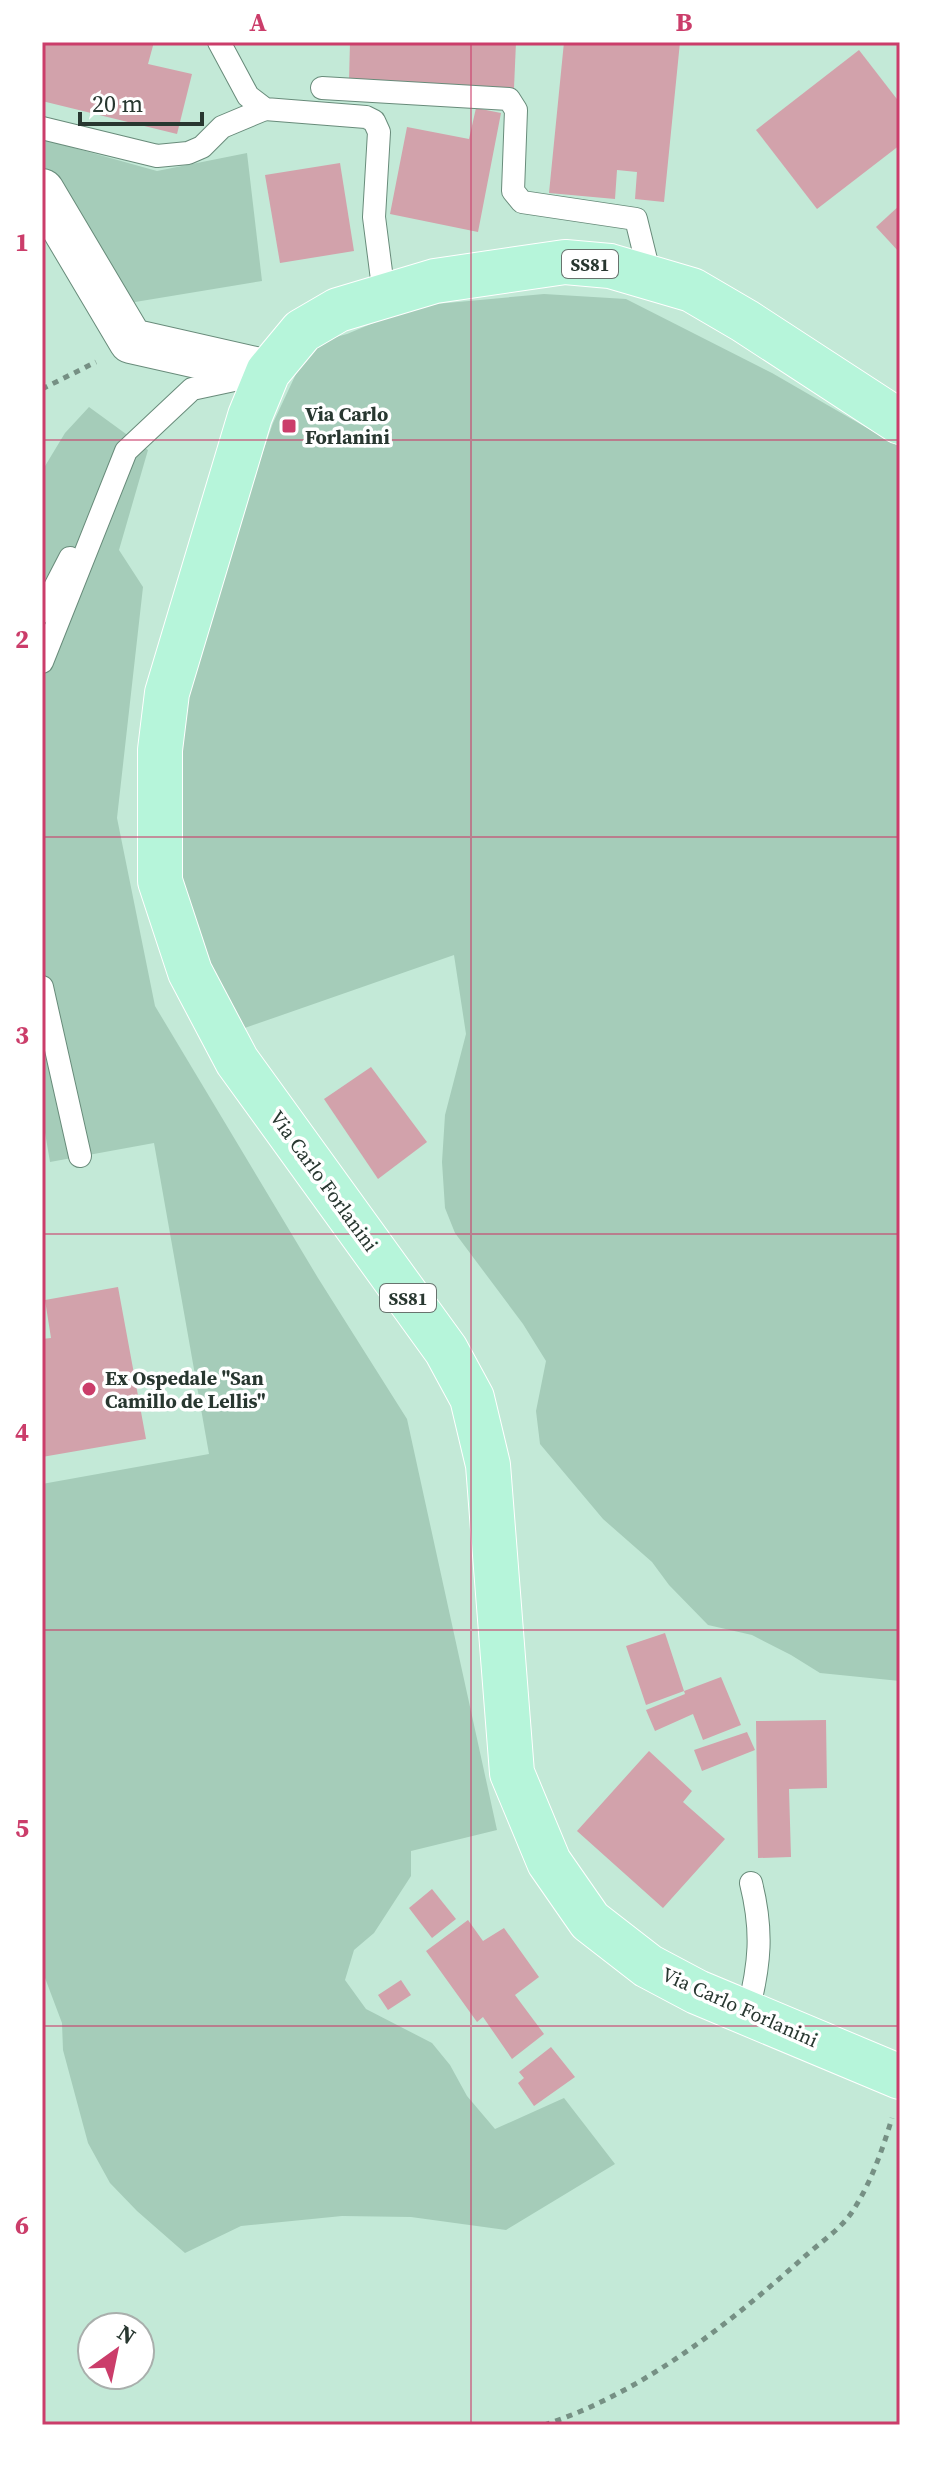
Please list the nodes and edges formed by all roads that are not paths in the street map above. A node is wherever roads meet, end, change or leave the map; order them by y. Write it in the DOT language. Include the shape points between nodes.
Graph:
graph roads {
  1 [pos="219,42"];
  2 [pos="322,88"];
  3 [pos="265,109"];
  4 [pos="42,128"];
  5 [pos="42,191"];
  6 [pos="650,276"];
  7 [pos="384,295"];
  8 [pos="268,372"];
  9 [pos="900,422"];
  10 [pos="126,451"];
  11 [pos="42,612"];
  12 [pos="42,662"];
  13 [pos="42,987"];
  14 [pos="80,1156"];
  15 [pos="751,1883"];
  16 [pos="748,2011"];
  17 [pos="898,2093"];
  1 -- 3 [label="lane" via="248,96"];
  2 -- 6 [label="lane" via="509,99 516,110 513,191 522,202 636,219"];
  3 -- 4 [label="lane" via="222,127 202,147 157,156"];
  3 -- 7 [label="lane" via="374,121 379,132 374,217"];
  5 -- 8 [label="street" via="131,341"];
  6 -- 7 [label="main road, Via Carlo Forlanini / SS81" via="565,262 435,281"];
  6 -- 9 [label="main road, Via Carlo Forlanini / SS81" via="692,290"];
  7 -- 8 [label="main road, Via Carlo Forlanini / SS81" via="338,310 302,331"];
  8 -- 10 [label="lane" via="192,389"];
  8 -- 16 [label="main road, Via Carlo Forlanini / SS81" via="167,693 160,750 160,881 190,972 237,1061 446,1350 472,1398 488,1465 512,1773 549,1862 590,1921 648,1966"];
  10 -- 11 [label="lane"];
  10 -- 12 [label="lane"];
  13 -- 14 [label="lane"];
  15 -- 16 [label="lane" via="759,1915"];
  16 -- 17 [label="main road, Via Carlo Forlanini / SS81"];
}
